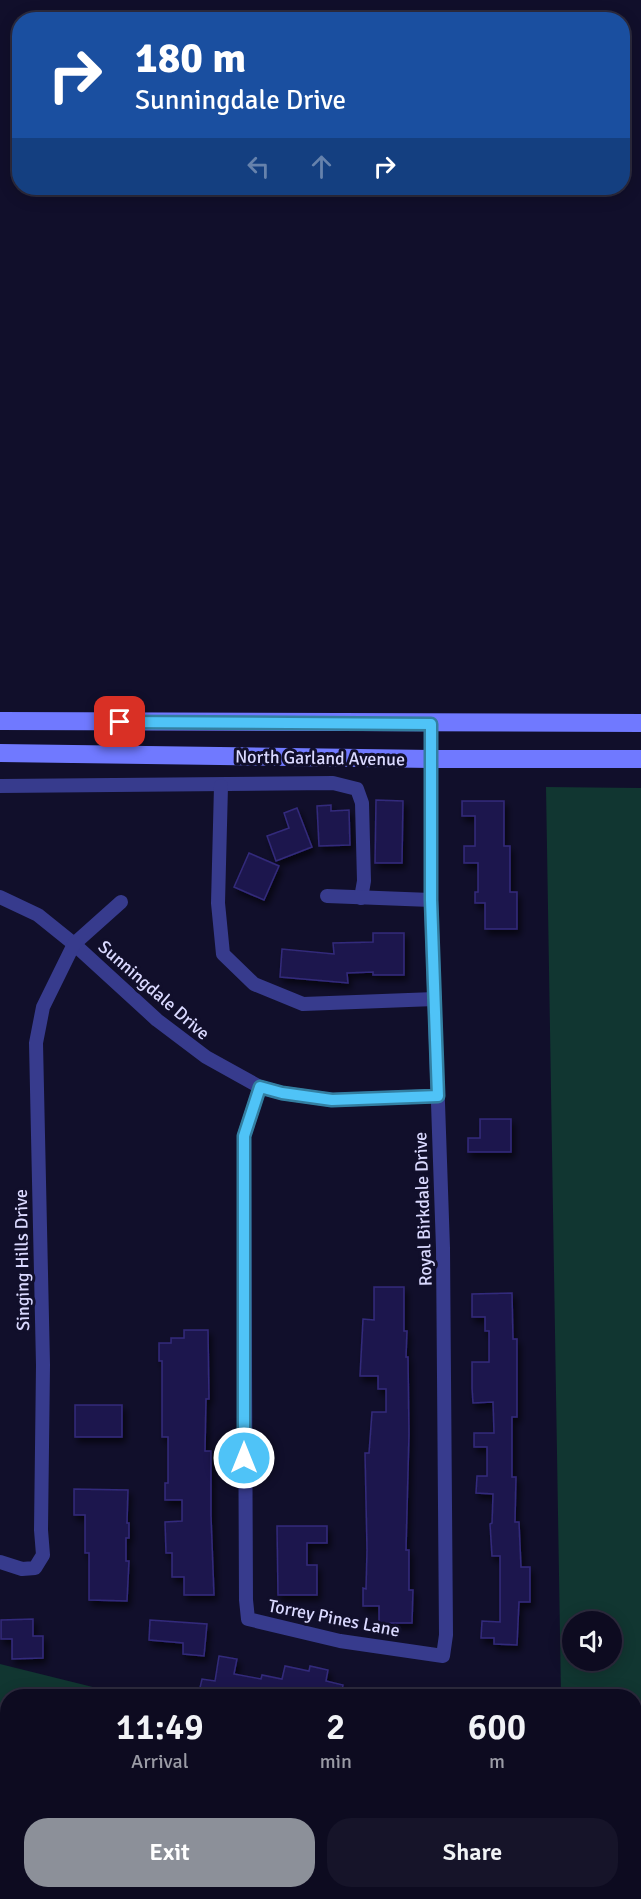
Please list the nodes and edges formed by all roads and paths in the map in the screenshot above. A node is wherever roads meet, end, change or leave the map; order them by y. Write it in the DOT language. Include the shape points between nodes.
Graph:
graph roads {
  1 [pos="0,721"];
  2 [pos="641,723"];
  3 [pos="431,724"];
  4 [pos="0,753"];
  5 [pos="433,759"];
  6 [pos="641,759"];
  7 [pos="0,786"];
  8 [pos="221,786"];
  9 [pos="327,896"];
  10 [pos="0,897"];
  11 [pos="361,898"];
  12 [pos="431,900"];
  13 [pos="121,902"];
  14 [pos="74,944"];
  15 [pos="435,999"];
  16 [pos="260,1087"];
  17 [pos="438,1096"];
  18 [pos="0,1562"];
  19 [pos="443,1656"];
  1 -- 3 [label="main road, North Garland Avenue"];
  2 -- 3 [label="main road, North Garland Avenue"];
  3 -- 5 [label="street, Royal Birkdale Drive"];
  4 -- 5 [label="main road, North Garland Avenue"];
  5 -- 6 [label="main road, North Garland Avenue"];
  5 -- 12 [label="street, Royal Birkdale Drive"];
  7 -- 8 [label="street"];
  8 -- 11 [label="street" via="333,783 357,789 362,803"];
  8 -- 15 [label="street" via="218,903 223,954 254,984 303,1004"];
  9 -- 11 [label="street"];
  10 -- 14 [label="street, Sunningdale Drive" via="38,915"];
  11 -- 12 [label="street"];
  12 -- 15 [label="street, Royal Birkdale Drive"];
  13 -- 14 [label="street"];
  14 -- 16 [label="street, Sunningdale Drive" via="157,1020 206,1057"];
  14 -- 18 [label="street, Singing Hills Drive" via="43,1007 36,1043 43,1555 35,1568 22,1569"];
  15 -- 17 [label="street, Royal Birkdale Drive"];
  16 -- 17 [label="street, Sunningdale Drive" via="332,1100"];
  16 -- 19 [label="street, Torrey Pines Lane" via="244,1136 248,1619 340,1641"];
  17 -- 19 [label="street, Royal Birkdale Drive" via="443,1248"];
}
